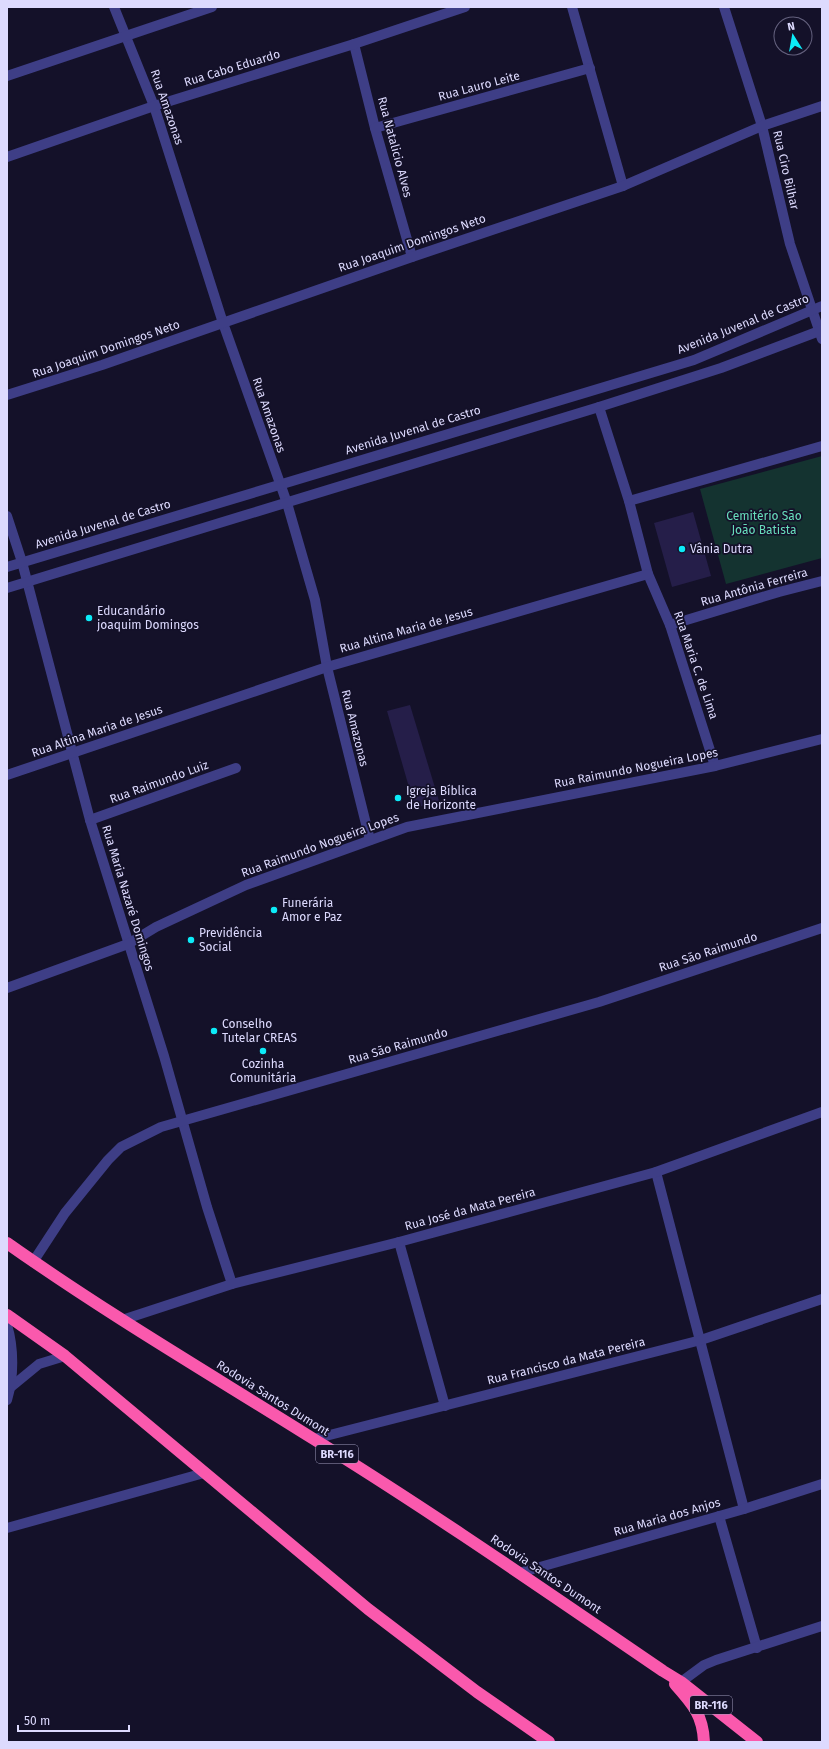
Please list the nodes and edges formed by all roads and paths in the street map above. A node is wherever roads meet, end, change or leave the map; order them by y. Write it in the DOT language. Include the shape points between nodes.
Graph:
graph roads {
  1 [pos="114,7"];
  2 [pos="212,7"];
  3 [pos="466,7"];
  4 [pos="572,7"];
  5 [pos="724,7"];
  6 [pos="127,36"];
  7 [pos="354,44"];
  8 [pos="590,68"];
  9 [pos="7,76"];
  10 [pos="154,106"];
  11 [pos="822,106"];
  12 [pos="762,126"];
  13 [pos="375,128"];
  14 [pos="7,157"];
  15 [pos="623,186"];
  16 [pos="412,256"];
  17 [pos="822,306"];
  18 [pos="811,310"];
  19 [pos="223,323"];
  20 [pos="821,334"];
  21 [pos="7,395"];
  22 [pos="599,407"];
  23 [pos="822,446"];
  24 [pos="279,485"];
  25 [pos="629,501"];
  26 [pos="287,503"];
  27 [pos="7,516"];
  28 [pos="22,562"];
  29 [pos="7,567"];
  30 [pos="648,574"];
  31 [pos="822,581"];
  32 [pos="27,582"];
  33 [pos="7,588"];
  34 [pos="670,625"];
  35 [pos="327,667"];
  36 [pos="822,739"];
  37 [pos="72,754"];
  38 [pos="715,766"];
  39 [pos="236,768"];
  40 [pos="7,775"];
  41 [pos="90,820"];
  42 [pos="370,840"];
  43 [pos="822,928"];
  44 [pos="128,944"];
  45 [pos="7,988"];
  46 [pos="822,1112"];
  47 [pos="182,1122"];
  48 [pos="656,1172"];
  49 [pos="399,1242"];
  50 [pos="7,1243"];
  51 [pos="33,1262"];
  52 [pos="232,1284"];
  53 [pos="822,1299"];
  54 [pos="7,1315"];
  55 [pos="122,1320"];
  56 [pos="7,1325"];
  57 [pos="701,1340"];
  58 [pos="65,1356"];
  59 [pos="11,1387"];
  60 [pos="7,1400"];
  61 [pos="445,1406"];
  62 [pos="314,1439"];
  63 [pos="204,1473"];
  64 [pos="822,1484"];
  65 [pos="744,1509"];
  66 [pos="719,1516"];
  67 [pos="7,1528"];
  68 [pos="519,1573"];
  69 [pos="822,1626"];
  70 [pos="757,1648"];
  71 [pos="663,1671"];
  72 [pos="682,1682"];
  73 [pos="549,1742"];
  74 [pos="704,1742"];
  75 [pos="757,1742"];
  1 -- 6 [label="street, Rua Amazonas"];
  2 -- 6 [label="street"];
  3 -- 7 [label="street, Rua Cabo Eduardo"];
  4 -- 8 [label="street"];
  5 -- 12 [label="street, Rua Ciro Bilhar"];
  6 -- 9 [label="street"];
  6 -- 10 [label="street, Rua Amazonas"];
  7 -- 10 [label="street, Rua Cabo Eduardo"];
  7 -- 13 [label="street, Rua Natalicio Alves"];
  8 -- 13 [label="street, Rua Lauro Leite"];
  8 -- 15 [label="street"];
  10 -- 14 [label="street, Rua Cabo Eduardo"];
  10 -- 19 [label="street, Rua Amazonas"];
  11 -- 12 [label="street, Rua Joaquim Domingos Neto"];
  12 -- 15 [label="street, Rua Joaquim Domingos Neto"];
  12 -- 18 [label="street, Rua Ciro Bilhar" via="790,244"];
  13 -- 16 [label="street, Rua Natalicio Alves"];
  15 -- 16 [label="street, Rua Joaquim Domingos Neto"];
  16 -- 19 [label="street, Rua Joaquim Domingos Neto"];
  17 -- 18 [label="street, Avenida Juvenal de Castro"];
  18 -- 20 [label="street, Rua Ciro Bilhar"];
  18 -- 24 [label="street, Avenida Juvenal de Castro" via="694,360"];
  19 -- 21 [label="street, Rua Joaquim Domingos Neto"];
  19 -- 24 [label="street, Rua Amazonas"];
  20 -- 22 [label="street"];
  22 -- 25 [label="street"];
  22 -- 26 [label="street"];
  23 -- 25 [label="street"];
  24 -- 26 [label="street, Rua Amazonas"];
  24 -- 28 [label="street, Avenida Juvenal de Castro"];
  25 -- 30 [label="street"];
  26 -- 32 [label="street"];
  26 -- 35 [label="street, Rua Amazonas" via="315,600"];
  27 -- 28 [label="street, Rua Maria Nazaré Domingos"];
  28 -- 29 [label="street, Avenida Juvenal de Castro"];
  28 -- 32 [label="street, Rua Maria Nazaré Domingos"];
  30 -- 34 [label="street, Rua Maria C. de Lima"];
  30 -- 35 [label="street, Rua Altina Maria de Jesus"];
  31 -- 34 [label="street, Rua Antônia Ferreira"];
  32 -- 33 [label="street"];
  32 -- 37 [label="street, Rua Maria Nazaré Domingos"];
  34 -- 38 [label="street, Rua Maria C. de Lima"];
  35 -- 37 [label="street, Rua Altina Maria de Jesus"];
  35 -- 42 [label="street, Rua Amazonas"];
  36 -- 38 [label="street, Rua Raimundo Nogueira Lopes"];
  37 -- 40 [label="street, Rua Altina Maria de Jesus"];
  37 -- 41 [label="street, Rua Maria Nazaré Domingos"];
  38 -- 42 [label="street, Rua Raimundo Nogueira Lopes" via="424,822"];
  39 -- 41 [label="street, Rua Raimundo Luiz"];
  41 -- 44 [label="street, Rua Maria Nazaré Domingos"];
  42 -- 44 [label="street, Rua Raimundo Nogueira Lopes" via="246,885"];
  43 -- 47 [label="street, Rua São Raimundo" via="599,1002"];
  44 -- 45 [label="street, Rua Raimundo Nogueira Lopes"];
  44 -- 47 [label="street, Rua Maria Nazaré Domingos"];
  46 -- 48 [label="street, Rua José da Mata Pereira"];
  47 -- 51 [label="street, Rua São Raimundo" via="161,1127 121,1147 84,1187"];
  47 -- 52 [label="street, Rua Maria Nazaré Domingos"];
  48 -- 49 [label="street, Rua José da Mata Pereira"];
  48 -- 57 [label="street"];
  49 -- 52 [label="street, Rua José da Mata Pereira"];
  49 -- 61 [label="street"];
  50 -- 51 [label="highway, Rodovia Santos Dumont / BR-116"];
  51 -- 55 [label="highway, Rodovia Santos Dumont / BR-116"];
  52 -- 55 [label="street, Rua José da Mata Pereira"];
  53 -- 57 [label="street, Rua Francisco da Mata Pereira"];
  54 -- 58 [label="highway"];
  55 -- 62 [label="highway, Rodovia Santos Dumont / BR-116"];
  56 -- 59 [label="street" via="11,1340"];
  57 -- 61 [label="street, Rua Francisco da Mata Pereira"];
  57 -- 65 [label="street"];
  58 -- 59 [label="street" via="42,1362"];
  58 -- 63 [label="highway"];
  59 -- 60 [label="street"];
  61 -- 62 [label="street, Rua Francisco da Mata Pereira"];
  62 -- 68 [label="highway, Rodovia Santos Dumont / BR-116"];
  63 -- 67 [label="street"];
  63 -- 73 [label="highway" via="368,1609 477,1692"];
  64 -- 65 [label="street, Rua Maria dos Anjos"];
  65 -- 66 [label="street, Rua Maria dos Anjos"];
  66 -- 68 [label="street, Rua Maria dos Anjos"];
  66 -- 70 [label="street"];
  68 -- 71 [label="highway, Rodovia Santos Dumont / BR-116"];
  69 -- 70 [label="street"];
  70 -- 72 [label="street" via="704,1665"];
  71 -- 72 [label="highway, BR-116"];
  71 -- 74 [label="highway" via="695,1706 703,1729"];
  72 -- 75 [label="highway, BR-116"];
}
